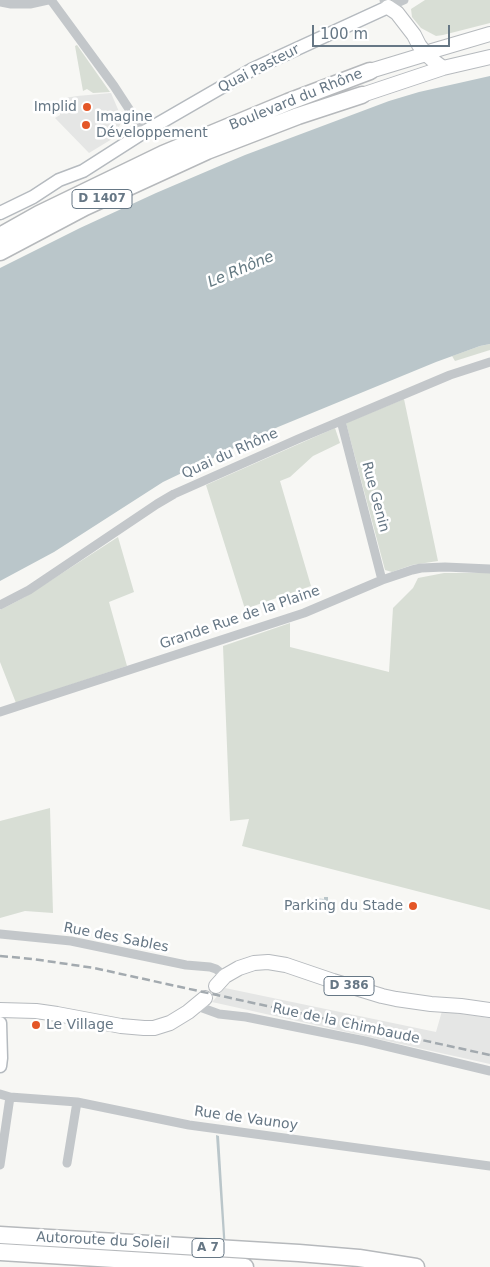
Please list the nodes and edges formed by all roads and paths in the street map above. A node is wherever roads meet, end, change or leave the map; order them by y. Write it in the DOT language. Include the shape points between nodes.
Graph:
graph roads {
  1 [pos="50,0"];
  2 [pos="404,0"];
  3 [pos="0,2"];
  4 [pos="386,4"];
  5 [pos="414,35"];
  6 [pos="488,35"];
  7 [pos="426,54"];
  8 [pos="490,57"];
  9 [pos="408,59"];
  10 [pos="444,68"];
  11 [pos="370,71"];
  12 [pos="362,95"];
  13 [pos="144,132"];
  14 [pos="0,213"];
  15 [pos="0,236"];
  16 [pos="0,252"];
  17 [pos="490,362"];
  18 [pos="341,421"];
  19 [pos="490,569"];
  20 [pos="382,580"];
  21 [pos="0,605"];
  22 [pos="0,712"];
  23 [pos="0,934"];
  24 [pos="220,981"];
  25 [pos="201,1002"];
  26 [pos="0,1010"];
  27 [pos="490,1010"];
  28 [pos="0,1023"];
  29 [pos="0,1066"];
  30 [pos="490,1071"];
  31 [pos="0,1094"];
  32 [pos="10,1097"];
  33 [pos="77,1102"];
  34 [pos="67,1163"];
  35 [pos="0,1165"];
  36 [pos="490,1166"];
  37 [pos="0,1235"];
  38 [pos="0,1252"];
  39 [pos="245,1267"];
  40 [pos="416,1267"];
  1 -- 3 [label="street" via="30,4"];
  1 -- 13 [label="street"];
  2 -- 4 [label="street, Quai Pasteur"];
  4 -- 5 [label="main road"];
  4 -- 13 [label="main road, Quai Pasteur" via="253,69"];
  5 -- 6 [label="main road" via="428,41 465,34"];
  5 -- 7 [label="main road"];
  5 -- 9 [label="main road"];
  6 -- 7 [label="main road, Boulevard du Rhône / D 1407"];
  7 -- 9 [label="main road, Boulevard du Rhône / D 1407"];
  7 -- 10 [label="main road"];
  8 -- 10 [label="main road, Boulevard du Rhône / D 1407"];
  9 -- 11 [label="main road, Boulevard du Rhône / D 1407"];
  10 -- 12 [label="main road, Boulevard du Rhône / D 1407"];
  11 -- 15 [label="highway, Boulevard du Rhône / D 1407" via="163,154"];
  12 -- 16 [label="highway, Boulevard du Rhône / D 1407" via="207,151 85,207"];
  13 -- 14 [label="main road, Quai Pasteur" via="83,171 59,180"];
  17 -- 18 [label="street, Quai du Rhône"];
  18 -- 20 [label="street, Rue Genin"];
  18 -- 21 [label="street, Quai du Rhône" via="168,497 29,590"];
  19 -- 20 [label="street, Grande Rue de la Plaine" via="421,568"];
  20 -- 22 [label="street, Grande Rue de la Plaine" via="304,613"];
  23 -- 24 [label="street, Rue des Sables" via="71,941 210,967 216,969"];
  24 -- 27 [label="main road, D 386" via="239,968 268,962 389,998"];
  25 -- 26 [label="main road" via="170,1023 154,1028 121,1026 36,1011"];
  25 -- 30 [label="street, Rue de la Chimbaude" via="219,1014 365,1040"];
  28 -- 29 [label="main road"];
  31 -- 32 [label="street, Rue de Vaunoy"];
  32 -- 33 [label="street, Rue de Vaunoy"];
  32 -- 35 [label="street"];
  33 -- 34 [label="street"];
  33 -- 36 [label="street, Rue de Vaunoy" via="189,1125"];
  37 -- 40 [label="highway, Autoroute du Soleil / A 7" via="299,1253"];
  38 -- 39 [label="highway, Autoroute du Soleil / A 7"];
}
